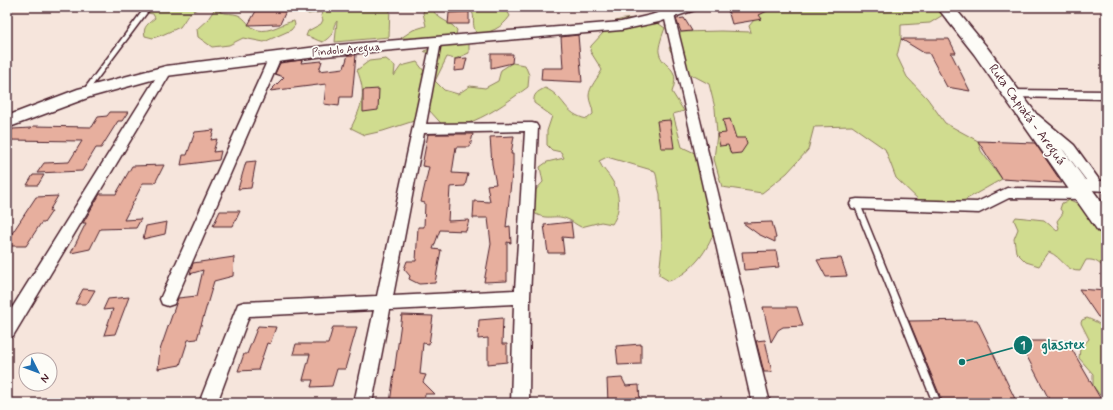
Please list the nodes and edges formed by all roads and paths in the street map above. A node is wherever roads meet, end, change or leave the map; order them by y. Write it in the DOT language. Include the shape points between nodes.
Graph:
graph roads {
  1 [pos="690,7"];
  2 [pos="945,7"];
  3 [pos="146,10"];
  4 [pos="669,15"];
  5 [pos="436,42"];
  6 [pos="276,57"];
  7 [pos="166,71"];
  8 [pos="84,93"];
  9 [pos="1011,94"];
  10 [pos="1106,95"];
  11 [pos="7,122"];
  12 [pos="417,129"];
  13 [pos="1085,186"];
  14 [pos="1106,186"];
  15 [pos="857,204"];
  16 [pos="1106,225"];
  17 [pos="522,297"];
  18 [pos="168,299"];
  19 [pos="383,303"];
  20 [pos="7,332"];
  21 [pos="208,403"];
  22 [pos="363,403"];
  23 [pos="520,403"];
  24 [pos="761,403"];
  25 [pos="937,403"];
  1 -- 4 [label="main road, Pindolo Aregua"];
  2 -- 9 [label="main road, Ruta Capiatá - Areguá" via="976,44"];
  3 -- 8 [label="lane"];
  4 -- 5 [label="main road, Pindolo Aregua" via="621,26"];
  4 -- 24 [label="street"];
  5 -- 6 [label="main road, Pindolo Aregua"];
  5 -- 12 [label="street"];
  6 -- 7 [label="main road, Pindolo Aregua"];
  6 -- 18 [label="street"];
  7 -- 8 [label="main road, Pindolo Aregua"];
  7 -- 20 [label="street"];
  8 -- 11 [label="main road, Pindolo Aregua"];
  9 -- 10 [label="street"];
  9 -- 13 [label="main road, Ruta Capiatá - Areguá"];
  12 -- 17 [label="street" via="532,127"];
  12 -- 19 [label="street"];
  13 -- 14 [label="street"];
  13 -- 15 [label="street" via="1007,193 979,208"];
  13 -- 16 [label="main road, Ruta Capiatá - Areguá"];
  15 -- 25 [label="lane"];
  17 -- 19 [label="street"];
  17 -- 23 [label="street"];
  19 -- 21 [label="street" via="244,309"];
  19 -- 22 [label="street"];
}
